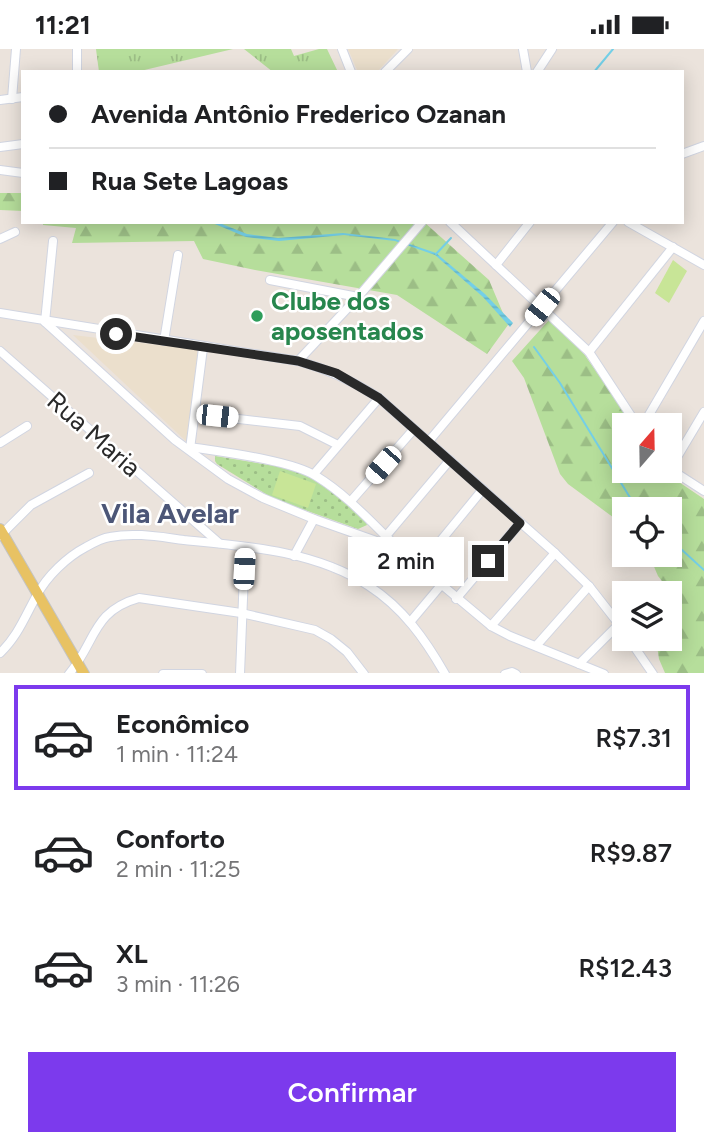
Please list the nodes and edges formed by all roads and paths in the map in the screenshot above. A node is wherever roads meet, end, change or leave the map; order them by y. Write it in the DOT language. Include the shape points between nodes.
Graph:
graph roads {
  1 [pos="16,49"];
  2 [pos="77,49"];
  3 [pos="342,49"];
  4 [pos="408,49"];
  5 [pos="523,49"];
  6 [pos="552,49"];
  7 [pos="76,70"];
  8 [pos="350,70"];
  9 [pos="387,70"];
  10 [pos="527,70"];
  11 [pos="538,70"];
  12 [pos="21,97"];
  13 [pos="12,99"];
  14 [pos="0,100"];
  15 [pos="21,144"];
  16 [pos="704,146"];
  17 [pos="0,147"];
  18 [pos="684,153"];
  19 [pos="0,170"];
  20 [pos="21,173"];
  21 [pos="420,224"];
  22 [pos="452,224"];
  23 [pos="528,224"];
  24 [pos="611,224"];
  25 [pos="632,224"];
  26 [pos="15,232"];
  27 [pos="0,239"];
  28 [pos="52,241"];
  29 [pos="673,247"];
  30 [pos="178,255"];
  31 [pos="496,265"];
  32 [pos="704,265"];
  33 [pos="270,280"];
  34 [pos="358,297"];
  35 [pos="542,307"];
  36 [pos="0,313"];
  37 [pos="704,321"];
  38 [pos="45,322"];
  39 [pos="164,341"];
  40 [pos="203,348"];
  41 [pos="0,351"];
  42 [pos="589,352"];
  43 [pos="298,361"];
  44 [pos="379,398"];
  45 [pos="704,412"];
  46 [pos="632,413"];
  47 [pos="647,413"];
  48 [pos="196,414"];
  49 [pos="27,426"];
  50 [pos="414,429"];
  51 [pos="429,441"];
  52 [pos="0,443"];
  53 [pos="338,445"];
  54 [pos="682,449"];
  55 [pos="190,450"];
  56 [pos="450,460"];
  57 [pos="89,473"];
  58 [pos="314,474"];
  59 [pos="682,477"];
  60 [pos="483,489"];
  61 [pos="704,491"];
  62 [pos="351,501"];
  63 [pos="314,519"];
  64 [pos="520,523"];
  65 [pos="1,533"];
  66 [pos="384,540"];
  67 [pos="219,544"];
  68 [pos="245,548"];
  69 [pos="555,553"];
  70 [pos="294,556"];
  71 [pos="420,566"];
  72 [pos="367,584"];
  73 [pos="442,584"];
  74 [pos="589,586"];
  75 [pos="38,592"];
  76 [pos="456,599"];
  77 [pos="241,613"];
  78 [pos="612,615"];
  79 [pos="411,621"];
  80 [pos="491,626"];
  81 [pos="612,631"];
  82 [pos="536,646"];
  83 [pos="637,651"];
  84 [pos="0,653"];
  85 [pos="579,664"];
  86 [pos="81,669"];
  87 [pos="240,673"];
  88 [pos="363,673"];
  89 [pos="443,673"];
  90 [pos="602,673"];
  91 [pos="652,673"];
  1 -- 13 [label="street"];
  2 -- 7 [label="street"];
  3 -- 8 [label="street"];
  4 -- 9 [label="street"];
  5 -- 10 [label="street"];
  6 -- 11 [label="street"];
  12 -- 13 [label="street"];
  13 -- 14 [label="street"];
  15 -- 17 [label="street"];
  16 -- 18 [label="street"];
  19 -- 20 [label="street"];
  21 -- 34 [label="street"];
  22 -- 31 [label="street"];
  23 -- 31 [label="street"];
  24 -- 35 [label="street"];
  25 -- 29 [label="street"];
  26 -- 27 [label="street"];
  28 -- 38 [label="street"];
  29 -- 32 [label="street"];
  29 -- 42 [label="street"];
  30 -- 39 [label="street"];
  31 -- 35 [label="street"];
  33 -- 34 [label="street"];
  34 -- 43 [label="street"];
  35 -- 42 [label="street"];
  35 -- 51 [label="street"];
  36 -- 38 [label="street"];
  37 -- 47 [label="street"];
  38 -- 39 [label="street"];
  38 -- 55 [label="street"];
  39 -- 40 [label="street"];
  40 -- 43 [label="street"];
  40 -- 48 [label="street"];
  41 -- 67 [label="street, Rua Maria"];
  42 -- 46 [label="street"];
  43 -- 44 [label="street" via="336,373"];
  44 -- 50 [label="street"];
  44 -- 53 [label="street"];
  45 -- 54 [label="street"];
  48 -- 53 [label="street" via="300,426"];
  48 -- 55 [label="street"];
  49 -- 52 [label="street"];
  50 -- 51 [label="street"];
  50 -- 62 [label="street"];
  51 -- 56 [label="street"];
  53 -- 58 [label="street"];
  55 -- 58 [label="street"];
  55 -- 63 [label="street" via="228,479"];
  56 -- 60 [label="street"];
  56 -- 66 [label="street"];
  57 -- 65 [label="street" via="31,505"];
  58 -- 62 [label="street"];
  59 -- 61 [label="street"];
  60 -- 64 [label="street"];
  60 -- 71 [label="street"];
  62 -- 66 [label="street"];
  63 -- 66 [label="street"];
  63 -- 70 [label="street"];
  64 -- 69 [label="street"];
  64 -- 76 [label="street"];
  65 -- 75 [label="main road"];
  66 -- 71 [label="street"];
  66 -- 72 [label="street"];
  67 -- 68 [label="street"];
  67 -- 75 [label="street" via="135,534 108,537 62,564"];
  68 -- 70 [label="street"];
  68 -- 77 [label="street"];
  69 -- 74 [label="street"];
  69 -- 80 [label="street"];
  70 -- 72 [label="street"];
  71 -- 73 [label="street"];
  72 -- 79 [label="street"];
  73 -- 76 [label="street"];
  73 -- 79 [label="street"];
  74 -- 78 [label="street"];
  74 -- 82 [label="street"];
  75 -- 84 [label="street" via="21,628"];
  75 -- 86 [label="main road"];
  76 -- 80 [label="street"];
  77 -- 86 [label="street" via="139,599 122,603 99,624"];
  77 -- 87 [label="street"];
  77 -- 88 [label="street" via="323,635 347,652"];
  79 -- 89 [label="street"];
  80 -- 82 [label="street"];
  81 -- 85 [label="street"];
  82 -- 85 [label="street"];
  83 -- 91 [label="street"];
  85 -- 90 [label="street"];
}
